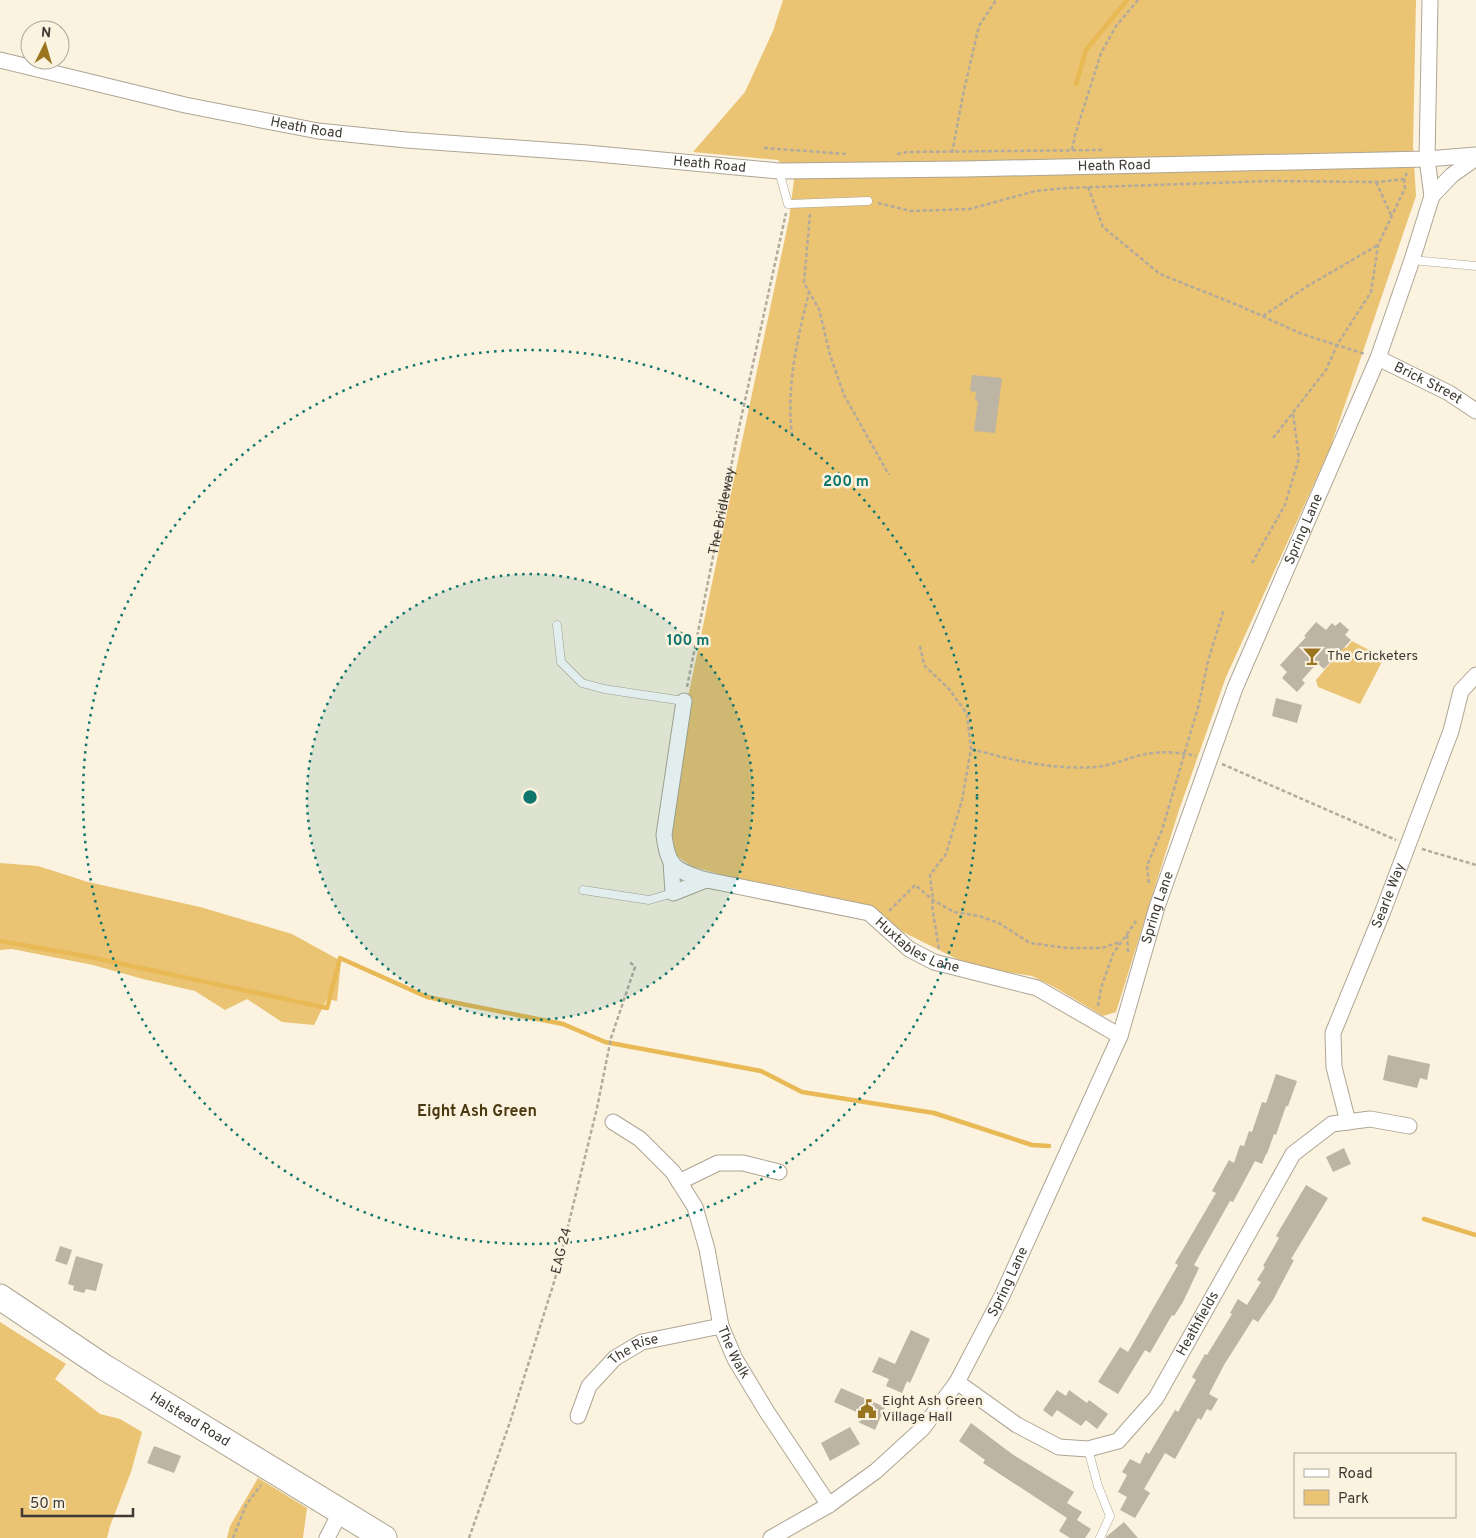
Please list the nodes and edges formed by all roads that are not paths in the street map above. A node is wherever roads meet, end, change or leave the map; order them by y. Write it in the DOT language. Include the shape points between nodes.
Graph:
graph roads {
  1 [pos="1430,0"];
  2 [pos="0,60"];
  3 [pos="1476,156"];
  4 [pos="1427,159"];
  5 [pos="779,171"];
  6 [pos="1432,196"];
  7 [pos="868,201"];
  8 [pos="1412,260"];
  9 [pos="1476,266"];
  10 [pos="1378,358"];
  11 [pos="1476,411"];
  12 [pos="557,625"];
  13 [pos="1476,675"];
  14 [pos="684,700"];
  15 [pos="669,857"];
  16 [pos="706,880"];
  17 [pos="583,890"];
  18 [pos="673,893"];
  19 [pos="1120,1036"];
  20 [pos="612,1122"];
  21 [pos="1348,1122"];
  22 [pos="1409,1126"];
  23 [pos="779,1172"];
  24 [pos="679,1182"];
  25 [pos="0,1297"];
  26 [pos="721,1326"];
  27 [pos="957,1382"];
  28 [pos="578,1416"];
  29 [pos="1088,1449"];
  30 [pos="829,1505"];
  31 [pos="341,1511"];
  32 [pos="327,1538"];
  33 [pos="384,1538"];
  34 [pos="771,1538"];
  35 [pos="1100,1538"];
  1 -- 4 [label="street, Spring Lane"];
  2 -- 5 [label="street, Heath Road" via="185,105 318,131"];
  3 -- 4 [label="street, Heath Road"];
  3 -- 6 [label="street, Spring Lane"];
  4 -- 5 [label="street, Heath Road"];
  4 -- 6 [label="street, Spring Lane"];
  5 -- 7 [label="lane" via="788,204"];
  6 -- 8 [label="street, Spring Lane"];
  8 -- 9 [label="lane"];
  8 -- 10 [label="street, Spring Lane"];
  10 -- 11 [label="street, Brick Street" via="1449,393"];
  10 -- 19 [label="street, Spring Lane" via="1235,688 1157,907"];
  12 -- 14 [label="lane" via="561,662 582,683"];
  13 -- 21 [label="street, Searle Way" via="1461,691 1451,731 1333,1034 1334,1068"];
  14 -- 15 [label="street" via="664,836"];
  15 -- 16 [label="street, Huxtables Lane" via="677,870"];
  15 -- 18 [label="street"];
  16 -- 18 [label="street"];
  16 -- 19 [label="street, Huxtables Lane" via="869,913 909,949 934,962 1037,988"];
  17 -- 18 [label="lane" via="651,899"];
  19 -- 27 [label="street, Spring Lane" via="1002,1296"];
  20 -- 24 [label="street, The Walk" via="640,1139"];
  21 -- 22 [label="street, Heathfields" via="1370,1119"];
  21 -- 29 [label="street, Heathfields" via="1332,1124 1293,1154 1156,1398 1118,1441"];
  23 -- 24 [label="street" via="743,1163 718,1163"];
  24 -- 26 [label="street, The Walk" via="695,1208 707,1250"];
  25 -- 31 [label="main road, Halstead Road" via="104,1367"];
  26 -- 28 [label="street, The Rise" via="642,1342 615,1358 589,1386"];
  26 -- 30 [label="street, The Walk" via="735,1360 766,1412"];
  27 -- 29 [label="street, Heathfields" via="1017,1425 1060,1447"];
  27 -- 30 [label="street, Spring Lane" via="923,1428 876,1471"];
  29 -- 35 [label="lane" via="1110,1516"];
  30 -- 34 [label="street, Spring Lane"];
  31 -- 32 [label="street"];
  31 -- 33 [label="main road, Halstead Road"];
}
